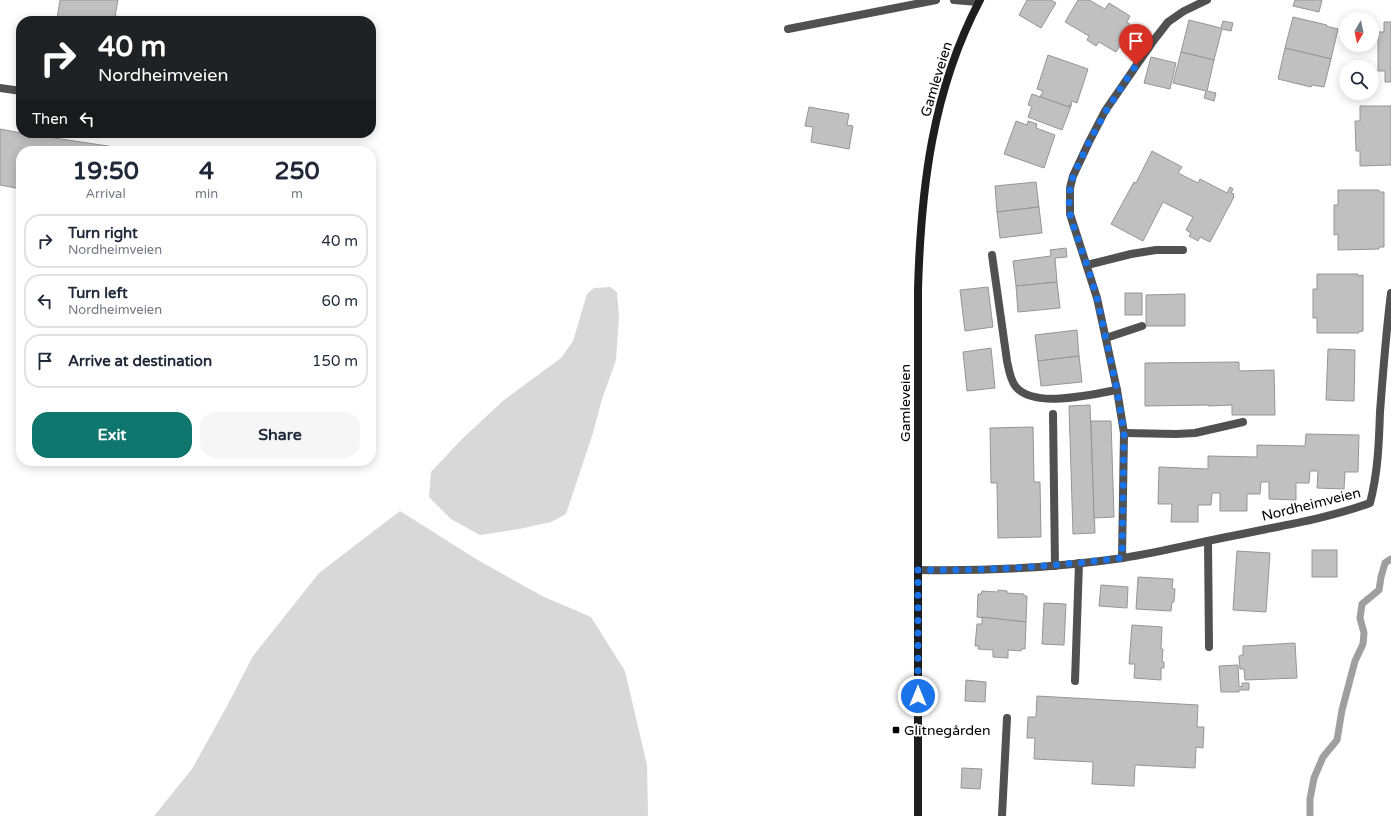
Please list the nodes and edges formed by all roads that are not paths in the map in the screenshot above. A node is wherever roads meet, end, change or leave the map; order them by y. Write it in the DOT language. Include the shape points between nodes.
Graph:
graph roads {
  1 [pos="936,0"];
  2 [pos="954,0"];
  3 [pos="1207,0"];
  4 [pos="979,1"];
  5 [pos="788,29"];
  6 [pos="0,88"];
  7 [pos="16,90"];
  8 [pos="1183,250"];
  9 [pos="992,255"];
  10 [pos="1087,265"];
  11 [pos="1391,294"];
  12 [pos="1142,326"];
  13 [pos="1106,338"];
  14 [pos="1117,390"];
  15 [pos="1052,414"];
  16 [pos="1243,422"];
  17 [pos="1124,433"];
  18 [pos="1208,541"];
  19 [pos="1122,558"];
  20 [pos="1079,563"];
  21 [pos="1055,566"];
  22 [pos="918,570"];
  23 [pos="1209,647"];
  24 [pos="1074,681"];
  25 [pos="1007,718"];
  26 [pos="918,816"];
  27 [pos="1002,816"];
  1 -- 5 [label="street"];
  2 -- 4 [label="street"];
  3 -- 10 [label="street" via="1168,22 1154,40 1106,111 1073,176 1070,188 1070,214"];
  4 -- 22 [label="main road, Gamleveien" via="955,58 939,106 924,192 918,289"];
  6 -- 7 [label="street"];
  8 -- 10 [label="street" via="1156,250"];
  9 -- 14 [label="street" via="1007,361 1010,377 1015,386 1030,396 1043,398"];
  10 -- 13 [label="street"];
  11 -- 18 [label="street, Nordheimveien" via="1385,340 1377,463 1370,503 1317,519"];
  12 -- 13 [label="street"];
  13 -- 14 [label="street"];
  14 -- 17 [label="street"];
  15 -- 21 [label="street"];
  16 -- 17 [label="street" via="1195,433"];
  17 -- 19 [label="street"];
  18 -- 19 [label="street, Nordheimveien"];
  18 -- 23 [label="street"];
  19 -- 20 [label="street, Nordheimveien"];
  20 -- 21 [label="street, Nordheimveien"];
  20 -- 24 [label="street"];
  21 -- 22 [label="street, Nordheimveien"];
  22 -- 26 [label="main road, Gamleveien"];
  25 -- 27 [label="street"];
}
